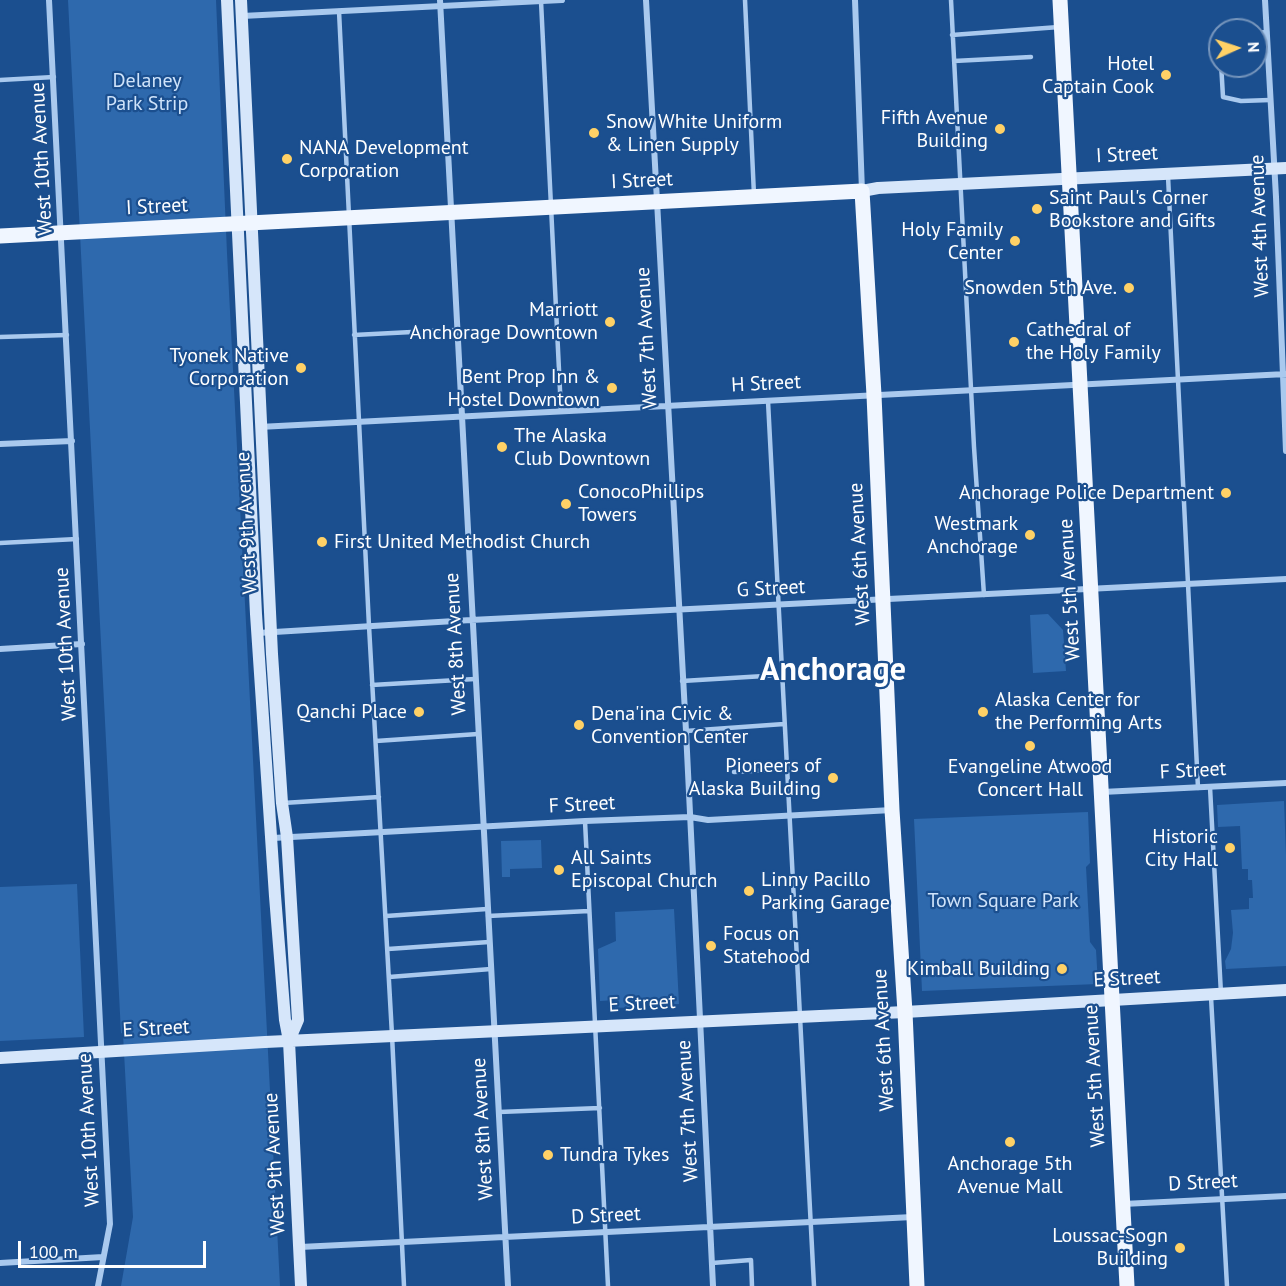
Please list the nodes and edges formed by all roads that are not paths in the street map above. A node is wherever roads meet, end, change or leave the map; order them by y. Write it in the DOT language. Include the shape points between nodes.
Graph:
graph roads {
  1 [pos="49,0"];
  2 [pos="227,0"];
  3 [pos="241,0"];
  4 [pos="562,0"];
  5 [pos="646,0"];
  6 [pos="745,0"];
  7 [pos="855,0"];
  8 [pos="951,0"];
  9 [pos="1060,0"];
  10 [pos="1265,0"];
  11 [pos="541,1"];
  12 [pos="440,3"];
  13 [pos="339,11"];
  14 [pos="242,16"];
  15 [pos="1266,18"];
  16 [pos="1062,26"];
  17 [pos="952,35"];
  18 [pos="1268,55"];
  19 [pos="1031,57"];
  20 [pos="954,61"];
  21 [pos="54,77"];
  22 [pos="1222,78"];
  23 [pos="0,80"];
  24 [pos="1270,100"];
  25 [pos="1280,168"];
  26 [pos="1168,174"];
  27 [pos="1070,178"];
  28 [pos="961,185"];
  29 [pos="862,191"];
  30 [pos="754,196"];
  31 [pos="657,201"];
  32 [pos="551,208"];
  33 [pos="452,214"];
  34 [pos="349,219"];
  35 [pos="244,224"];
  36 [pos="62,233"];
  37 [pos="0,236"];
  38 [pos="457,330"];
  39 [pos="426,331"];
  40 [pos="412,332"];
  41 [pos="67,334"];
  42 [pos="354,335"];
  43 [pos="0,337"];
  44 [pos="1284,374"];
  45 [pos="1179,379"];
  46 [pos="1080,384"];
  47 [pos="972,389"];
  48 [pos="874,395"];
  49 [pos="768,400"];
  50 [pos="667,406"];
  51 [pos="561,411"];
  52 [pos="461,416"];
  53 [pos="359,422"];
  54 [pos="261,427"];
  55 [pos="248,428"];
  56 [pos="72,441"];
  57 [pos="0,444"];
  58 [pos="1286,451"];
  59 [pos="77,539"];
  60 [pos="0,543"];
  61 [pos="1286,579"];
  62 [pos="1189,584"];
  63 [pos="1091,588"];
  64 [pos="984,595"];
  65 [pos="883,601"];
  66 [pos="778,606"];
  67 [pos="679,610"];
  68 [pos="471,620"];
  69 [pos="369,626"];
  70 [pos="271,632"];
  71 [pos="258,633"];
  72 [pos="82,644"];
  73 [pos="0,649"];
  74 [pos="781,675"];
  75 [pos="475,679"];
  76 [pos="682,681"];
  77 [pos="372,685"];
  78 [pos="784,724"];
  79 [pos="686,730"];
  80 [pos="478,734"];
  81 [pos="376,741"];
  82 [pos="786,769"];
  83 [pos="734,772"];
  84 [pos="1286,783"];
  85 [pos="1210,787"];
  86 [pos="1198,788"];
  87 [pos="1101,792"];
  88 [pos="379,797"];
  89 [pos="282,803"];
  90 [pos="892,810"];
  91 [pos="789,816"];
  92 [pos="690,817"];
  93 [pos="585,821"];
  94 [pos="483,827"];
  95 [pos="381,832"];
  96 [pos="287,837"];
  97 [pos="273,838"];
  98 [pos="590,911"];
  99 [pos="488,913"];
  100 [pos="386,916"];
  101 [pos="489,942"];
  102 [pos="387,949"];
  103 [pos="491,969"];
  104 [pos="389,978"];
  105 [pos="1286,990"];
  106 [pos="1216,994"];
  107 [pos="1112,999"];
  108 [pos="905,1012"];
  109 [pos="800,1016"];
  110 [pos="700,1020"];
  111 [pos="596,1025"];
  112 [pos="494,1031"];
  113 [pos="392,1035"];
  114 [pos="289,1041"];
  115 [pos="102,1051"];
  116 [pos="0,1058"];
  117 [pos="600,1108"];
  118 [pos="499,1112"];
  119 [pos="1286,1196"];
  120 [pos="1222,1198"];
  121 [pos="1123,1204"];
  122 [pos="913,1217"];
  123 [pos="811,1222"];
  124 [pos="710,1227"];
  125 [pos="606,1232"];
  126 [pos="506,1237"];
  127 [pos="401,1243"];
  128 [pos="299,1247"];
  129 [pos="103,1257"];
  130 [pos="0,1263"];
  131 [pos="712,1263"];
  132 [pos="98,1286"];
  133 [pos="301,1286"];
  134 [pos="404,1286"];
  135 [pos="508,1286"];
  136 [pos="608,1286"];
  137 [pos="713,1286"];
  138 [pos="752,1286"];
  139 [pos="814,1286"];
  140 [pos="917,1286"];
  141 [pos="1127,1286"];
  142 [pos="1227,1286"];
  1 -- 21 [label="street, West 10th Avenue"];
  2 -- 35 [label="street, West 9th Avenue"];
  3 -- 14 [label="street, West 9th Avenue"];
  4 -- 11 [label="street"];
  5 -- 31 [label="street, West 7th Avenue"];
  6 -- 30 [label="lane"];
  7 -- 29 [label="street, West 6th Avenue"];
  8 -- 17 [label="lane"];
  9 -- 16 [label="main road, West 5th Avenue"];
  10 -- 15 [label="street, West 4th Avenue"];
  11 -- 12 [label="street"];
  11 -- 32 [label="lane"];
  12 -- 13 [label="street"];
  12 -- 33 [label="street, West 8th Avenue"];
  13 -- 14 [label="street"];
  13 -- 34 [label="lane"];
  14 -- 35 [label="street, West 9th Avenue"];
  16 -- 17 [label="lane"];
  16 -- 27 [label="main road, West 5th Avenue"];
  17 -- 20 [label="lane"];
  18 -- 24 [label="street, West 4th Avenue"];
  19 -- 20 [label="lane"];
  20 -- 28 [label="lane"];
  21 -- 23 [label="lane"];
  21 -- 36 [label="street, West 10th Avenue"];
  22 -- 24 [label="lane" via="1223,97"];
  24 -- 25 [label="street, West 4th Avenue"];
  25 -- 26 [label="street, I Street"];
  25 -- 44 [label="street, West 4th Avenue"];
  26 -- 27 [label="street, I Street"];
  26 -- 45 [label="lane"];
  27 -- 28 [label="street, I Street"];
  27 -- 46 [label="main road, West 5th Avenue"];
  28 -- 29 [label="street, I Street"];
  28 -- 47 [label="lane"];
  29 -- 30 [label="main road, I Street"];
  29 -- 48 [label="main road, West 6th Avenue"];
  30 -- 31 [label="main road, I Street"];
  31 -- 32 [label="main road, I Street"];
  31 -- 50 [label="street, West 7th Avenue"];
  32 -- 33 [label="main road, I Street"];
  32 -- 51 [label="lane"];
  33 -- 34 [label="main road, I Street"];
  33 -- 38 [label="street, West 8th Avenue"];
  34 -- 35 [label="main road, I Street"];
  34 -- 42 [label="lane"];
  35 -- 36 [label="main road, I Street"];
  35 -- 54 [label="street, West 9th Avenue"];
  35 -- 55 [label="street, West 9th Avenue"];
  36 -- 37 [label="main road, I Street"];
  36 -- 41 [label="street, West 10th Avenue"];
  38 -- 39 [label="lane"];
  38 -- 52 [label="street, West 8th Avenue"];
  40 -- 42 [label="lane"];
  41 -- 43 [label="lane"];
  41 -- 56 [label="street, West 10th Avenue"];
  42 -- 53 [label="lane"];
  44 -- 45 [label="street, H Street"];
  44 -- 58 [label="street, West 4th Avenue"];
  45 -- 46 [label="street, H Street"];
  45 -- 62 [label="lane"];
  46 -- 47 [label="street, H Street"];
  46 -- 63 [label="main road, West 5th Avenue"];
  47 -- 48 [label="street, H Street"];
  47 -- 64 [label="lane"];
  48 -- 49 [label="street, H Street"];
  48 -- 65 [label="main road, West 6th Avenue"];
  49 -- 50 [label="street, H Street"];
  49 -- 66 [label="lane"];
  50 -- 51 [label="street, H Street"];
  50 -- 67 [label="street, West 7th Avenue"];
  51 -- 52 [label="street, H Street"];
  52 -- 53 [label="street, H Street"];
  52 -- 68 [label="street, West 8th Avenue"];
  53 -- 54 [label="street, H Street"];
  53 -- 69 [label="lane"];
  54 -- 55 [label="street, H Street"];
  54 -- 70 [label="street, West 9th Avenue"];
  55 -- 71 [label="street, West 9th Avenue"];
  56 -- 57 [label="street"];
  56 -- 59 [label="street, West 10th Avenue"];
  59 -- 60 [label="lane"];
  59 -- 72 [label="street, West 10th Avenue"];
  61 -- 62 [label="street, G Street"];
  62 -- 63 [label="street, G Street"];
  62 -- 86 [label="lane"];
  63 -- 64 [label="street, G Street"];
  63 -- 87 [label="main road, West 5th Avenue"];
  64 -- 65 [label="street, G Street"];
  65 -- 66 [label="street, G Street"];
  65 -- 90 [label="main road, West 6th Avenue"];
  66 -- 67 [label="street, G Street"];
  66 -- 74 [label="lane"];
  67 -- 68 [label="street, G Street"];
  67 -- 76 [label="street, West 7th Avenue"];
  68 -- 69 [label="street, G Street"];
  68 -- 75 [label="street, West 8th Avenue"];
  69 -- 70 [label="street, G Street"];
  69 -- 77 [label="lane"];
  70 -- 71 [label="street, G Street"];
  70 -- 89 [label="street, West 9th Avenue"];
  71 -- 97 [label="street, West 9th Avenue"];
  72 -- 73 [label="street"];
  72 -- 115 [label="street, West 10th Avenue"];
  74 -- 76 [label="lane"];
  74 -- 78 [label="lane"];
  75 -- 77 [label="lane"];
  75 -- 80 [label="street, West 8th Avenue"];
  76 -- 79 [label="street, West 7th Avenue"];
  77 -- 81 [label="lane"];
  78 -- 79 [label="lane"];
  78 -- 82 [label="lane"];
  79 -- 92 [label="street, West 7th Avenue"];
  80 -- 81 [label="lane"];
  80 -- 94 [label="street, West 8th Avenue"];
  81 -- 88 [label="lane"];
  82 -- 83 [label="lane"];
  82 -- 91 [label="lane"];
  84 -- 85 [label="street, F Street"];
  85 -- 86 [label="street, F Street"];
  85 -- 106 [label="lane"];
  86 -- 87 [label="street, F Street"];
  87 -- 107 [label="main road, West 5th Avenue"];
  88 -- 89 [label="lane"];
  88 -- 95 [label="lane"];
  89 -- 96 [label="street, West 9th Avenue"];
  90 -- 91 [label="street, F Street"];
  90 -- 108 [label="main road, West 6th Avenue"];
  91 -- 92 [label="street, F Street" via="708,820"];
  91 -- 109 [label="lane"];
  92 -- 93 [label="street, F Street"];
  92 -- 110 [label="street, West 7th Avenue"];
  93 -- 94 [label="street, F Street"];
  93 -- 98 [label="lane"];
  94 -- 95 [label="street, F Street"];
  94 -- 99 [label="street, West 8th Avenue"];
  95 -- 96 [label="street, F Street"];
  95 -- 100 [label="lane"];
  96 -- 97 [label="street, F Street"];
  96 -- 114 [label="street, West 9th Avenue" via="298,1020"];
  97 -- 114 [label="street, West 9th Avenue"];
  98 -- 99 [label="lane"];
  98 -- 111 [label="lane"];
  99 -- 100 [label="lane"];
  99 -- 101 [label="street, West 8th Avenue"];
  100 -- 102 [label="lane"];
  101 -- 102 [label="lane"];
  101 -- 103 [label="street, West 8th Avenue"];
  102 -- 104 [label="lane"];
  103 -- 104 [label="lane"];
  103 -- 112 [label="street, West 8th Avenue"];
  104 -- 113 [label="lane"];
  105 -- 106 [label="street, E Street"];
  106 -- 107 [label="street, E Street"];
  106 -- 120 [label="lane"];
  107 -- 108 [label="street, E Street"];
  107 -- 121 [label="main road, West 5th Avenue"];
  108 -- 109 [label="street, E Street"];
  108 -- 122 [label="main road, West 6th Avenue"];
  109 -- 110 [label="street, E Street"];
  109 -- 123 [label="lane"];
  110 -- 111 [label="street, E Street"];
  110 -- 124 [label="street, West 7th Avenue"];
  111 -- 112 [label="street, E Street"];
  111 -- 117 [label="lane"];
  112 -- 113 [label="street, E Street"];
  112 -- 118 [label="street, West 8th Avenue"];
  113 -- 114 [label="street, E Street"];
  113 -- 127 [label="lane"];
  114 -- 115 [label="street, E Street"];
  114 -- 128 [label="street, West 9th Avenue"];
  115 -- 116 [label="street, E Street"];
  115 -- 129 [label="street, West 10th Avenue" via="110,1224"];
  117 -- 118 [label="lane"];
  117 -- 125 [label="lane"];
  118 -- 126 [label="street, West 8th Avenue"];
  119 -- 120 [label="street, D Street"];
  120 -- 121 [label="street, D Street"];
  120 -- 142 [label="lane"];
  121 -- 141 [label="main road, West 5th Avenue"];
  122 -- 123 [label="street, D Street"];
  122 -- 140 [label="main road, West 6th Avenue"];
  123 -- 124 [label="street, D Street"];
  123 -- 139 [label="lane"];
  124 -- 125 [label="street, D Street"];
  124 -- 131 [label="street, West 7th Avenue"];
  125 -- 126 [label="street, D Street"];
  125 -- 136 [label="lane"];
  126 -- 127 [label="street, D Street"];
  126 -- 135 [label="street, West 8th Avenue"];
  127 -- 128 [label="street, D Street"];
  127 -- 134 [label="lane"];
  128 -- 133 [label="street, West 9th Avenue"];
  129 -- 130 [label="street"];
  129 -- 132 [label="street, West 10th Avenue"];
  131 -- 137 [label="street, West 7th Avenue"];
  131 -- 138 [label="lane" via="751,1260"];
}
